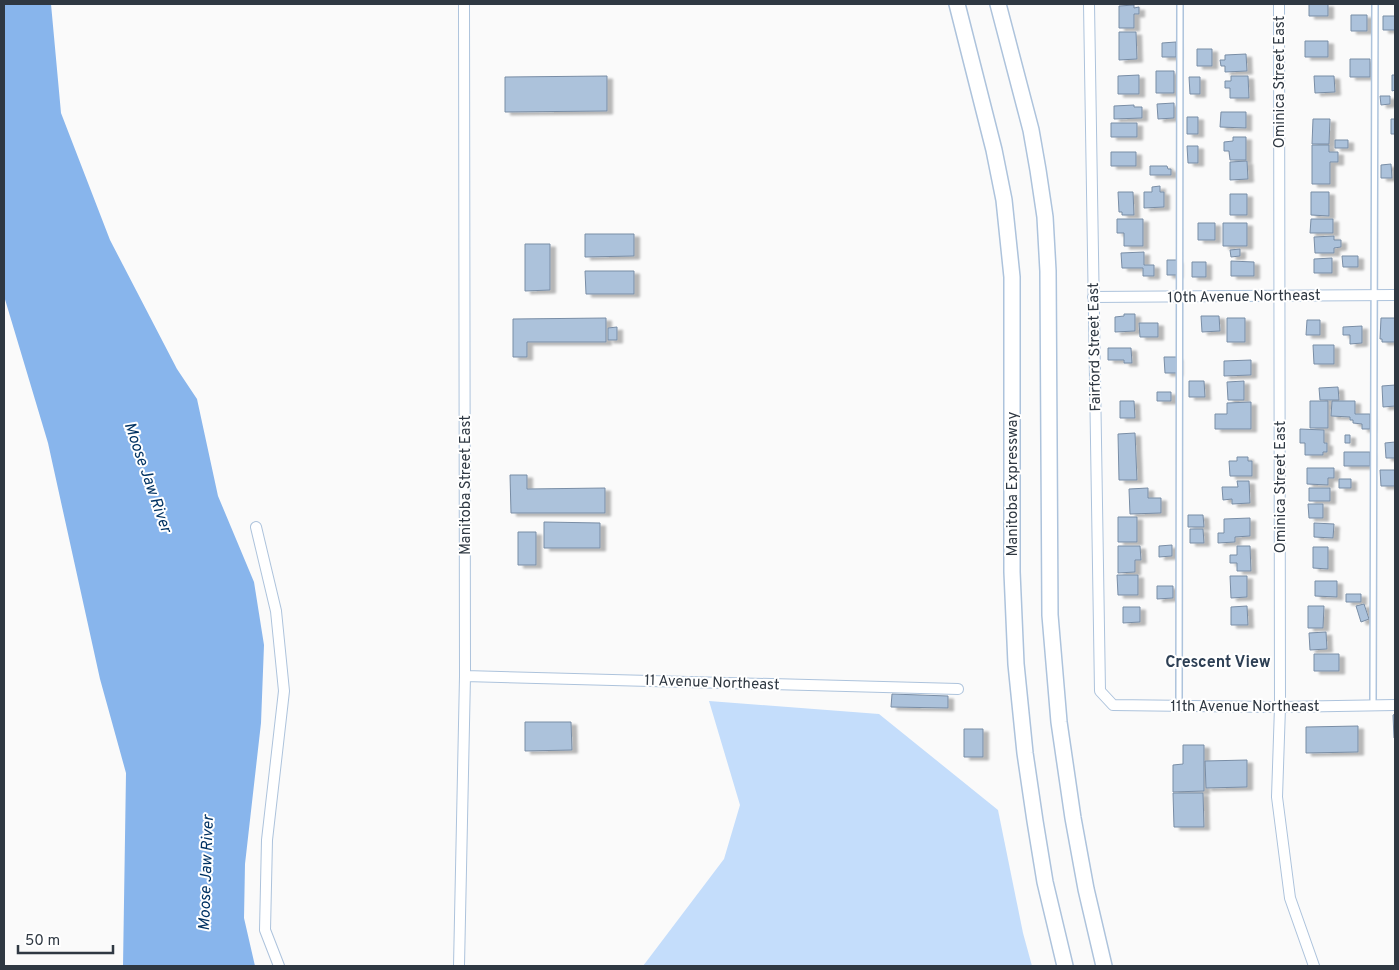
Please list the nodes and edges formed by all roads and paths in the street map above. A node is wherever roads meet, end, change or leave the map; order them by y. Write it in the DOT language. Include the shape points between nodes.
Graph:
graph roads {
  1 [pos="464,4"];
  2 [pos="957,4"];
  3 [pos="998,4"];
  4 [pos="1089,4"];
  5 [pos="1180,4"];
  6 [pos="1279,4"];
  7 [pos="1374,4"];
  8 [pos="1375,295"];
  9 [pos="1395,295"];
  10 [pos="1280,296"];
  11 [pos="1093,297"];
  12 [pos="1181,297"];
  13 [pos="256,528"];
  14 [pos="465,676"];
  15 [pos="958,689"];
  16 [pos="1100,691"];
  17 [pos="1179,705"];
  18 [pos="1373,705"];
  19 [pos="1395,705"];
  20 [pos="1280,707"];
  21 [pos="279,966"];
  22 [pos="460,966"];
  23 [pos="1065,966"];
  24 [pos="1104,966"];
  25 [pos="1314,966"];
  1 -- 14 [label="street, Manitoba Street East"];
  2 -- 23 [label="main road, Manitoba Expressway" via="994,150 1008,234 1012,277 1012,562 1016,664 1025,754 1045,882"];
  3 -- 24 [label="main road" via="1030,130 1045,217 1052,635 1059,722 1073,818"];
  4 -- 11 [label="street, Fairford Street East"];
  5 -- 12 [label="lane"];
  6 -- 10 [label="street, Ominica Street East"];
  7 -- 8 [label="lane"];
  8 -- 9 [label="street, 10th Avenue Northeast"];
  8 -- 10 [label="street, 10th Avenue Northeast"];
  8 -- 18 [label="lane"];
  10 -- 12 [label="street, 10th Avenue Northeast"];
  10 -- 20 [label="street, Ominica Street East"];
  11 -- 12 [label="street, 10th Avenue Northeast"];
  11 -- 16 [label="street, Fairford Street East"];
  12 -- 17 [label="lane"];
  13 -- 21 [label="street" via="276,611 284,691 267,840 266,930"];
  14 -- 15 [label="street, 11 Avenue Northeast"];
  14 -- 22 [label="street, Manitoba Street East"];
  16 -- 17 [label="street, 11th Avenue Northeast" via="1113,705"];
  17 -- 20 [label="street, 11th Avenue Northeast"];
  18 -- 19 [label="street, 11th Avenue Northeast"];
  18 -- 20 [label="street, 11th Avenue Northeast"];
  20 -- 25 [label="street, Ominica Street East" via="1278,797 1290,898"];
}
